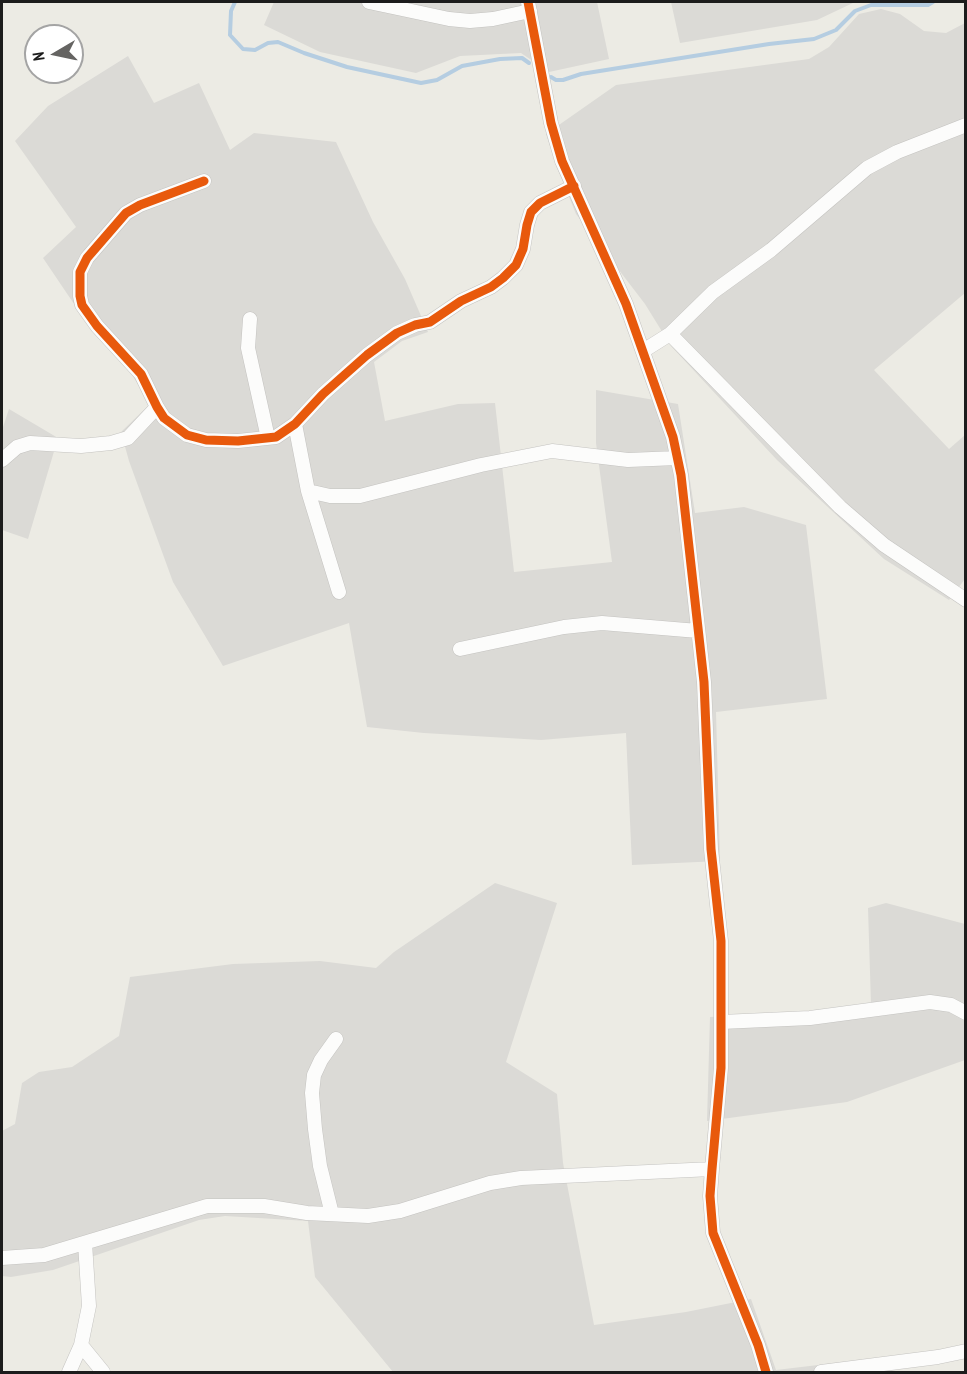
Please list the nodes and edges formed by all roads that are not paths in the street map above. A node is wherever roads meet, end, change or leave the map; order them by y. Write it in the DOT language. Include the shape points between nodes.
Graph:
graph roads {
  1 [pos="369,2"];
  2 [pos="529,6"];
  3 [pos="966,125"];
  4 [pos="204,181"];
  5 [pos="574,186"];
  6 [pos="250,319"];
  7 [pos="670,334"];
  8 [pos="643,351"];
  9 [pos="157,407"];
  10 [pos="295,424"];
  11 [pos="268,438"];
  12 [pos="677,458"];
  13 [pos="2,460"];
  14 [pos="308,491"];
  15 [pos="339,592"];
  16 [pos="966,600"];
  17 [pos="698,631"];
  18 [pos="460,649"];
  19 [pos="966,1013"];
  20 [pos="721,1022"];
  21 [pos="336,1039"];
  22 [pos="712,1169"];
  23 [pos="332,1214"];
  24 [pos="85,1243"];
  25 [pos="2,1258"];
  26 [pos="81,1344"];
  27 [pos="966,1352"];
  28 [pos="763,1371"];
  29 [pos="69,1372"];
  30 [pos="103,1372"];
  31 [pos="821,1372"];
  1 -- 2 [label="street" via="470,21 493,19"];
  2 -- 5 [label="street" via="550,123"];
  3 -- 7 [label="street" via="867,168 771,250 713,292"];
  4 -- 9 [label="street" via="126,213 87,258 80,272 82,305 141,374"];
  5 -- 8 [label="street"];
  5 -- 10 [label="street" via="540,203 531,212 524,249 503,278 430,322 397,333 323,394"];
  6 -- 11 [label="street" via="248,348"];
  7 -- 8 [label="street"];
  7 -- 16 [label="street" via="840,507 884,545"];
  8 -- 12 [label="street"];
  9 -- 11 [label="street" via="164,418 187,435 206,440"];
  9 -- 13 [label="street" via="128,438 81,446 30,443 17,447"];
  10 -- 11 [label="street"];
  10 -- 14 [label="street"];
  12 -- 14 [label="street" via="628,460 552,451 360,496"];
  12 -- 17 [label="street"];
  14 -- 15 [label="street"];
  17 -- 18 [label="street" via="602,623"];
  17 -- 20 [label="street" via="720,941"];
  19 -- 20 [label="street" via="951,1005 930,1002 810,1018"];
  20 -- 22 [label="street" via="722,1068"];
  21 -- 23 [label="street" via="321,1060 312,1093 317,1148"];
  22 -- 23 [label="street" via="521,1179 490,1183 400,1210 368,1215"];
  22 -- 28 [label="street" via="713,1233 758,1345"];
  23 -- 24 [label="street" via="264,1206 207,1206"];
  24 -- 25 [label="street" via="44,1255"];
  24 -- 26 [label="street" via="89,1306"];
  26 -- 29 [label="street"];
  26 -- 30 [label="street"];
  27 -- 31 [label="street"];
}
